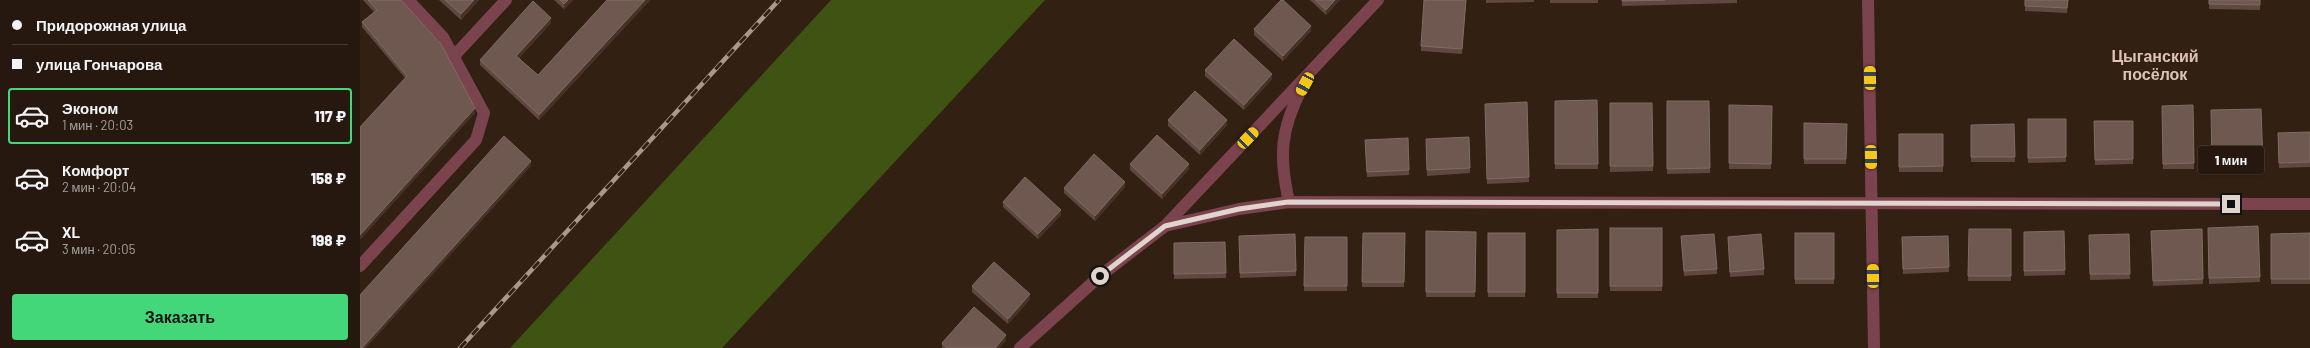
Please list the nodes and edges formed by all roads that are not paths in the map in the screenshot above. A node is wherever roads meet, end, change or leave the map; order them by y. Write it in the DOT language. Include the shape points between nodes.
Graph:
graph roads {
  1 [pos="408,0"];
  2 [pos="506,0"];
  3 [pos="1378,0"];
  4 [pos="1868,0"];
  5 [pos="454,56"];
  6 [pos="1311,73"];
  7 [pos="1288,202"];
  8 [pos="1872,204"];
  9 [pos="2310,204"];
  10 [pos="1165,226"];
  11 [pos="360,266"];
  12 [pos="1020,348"];
  13 [pos="1874,348"];
  1 -- 5 [label="street" via="443,37"];
  2 -- 5 [label="street"];
  3 -- 6 [label="street"];
  4 -- 8 [label="street"];
  5 -- 11 [label="street" via="484,113 476,140"];
  6 -- 7 [label="street" via="1293,105 1282,142 1282,170"];
  6 -- 10 [label="street"];
  7 -- 8 [label="street"];
  7 -- 10 [label="street" via="1239,209"];
  8 -- 9 [label="street"];
  8 -- 13 [label="street"];
  10 -- 12 [label="street" via="1100,276"];
}
